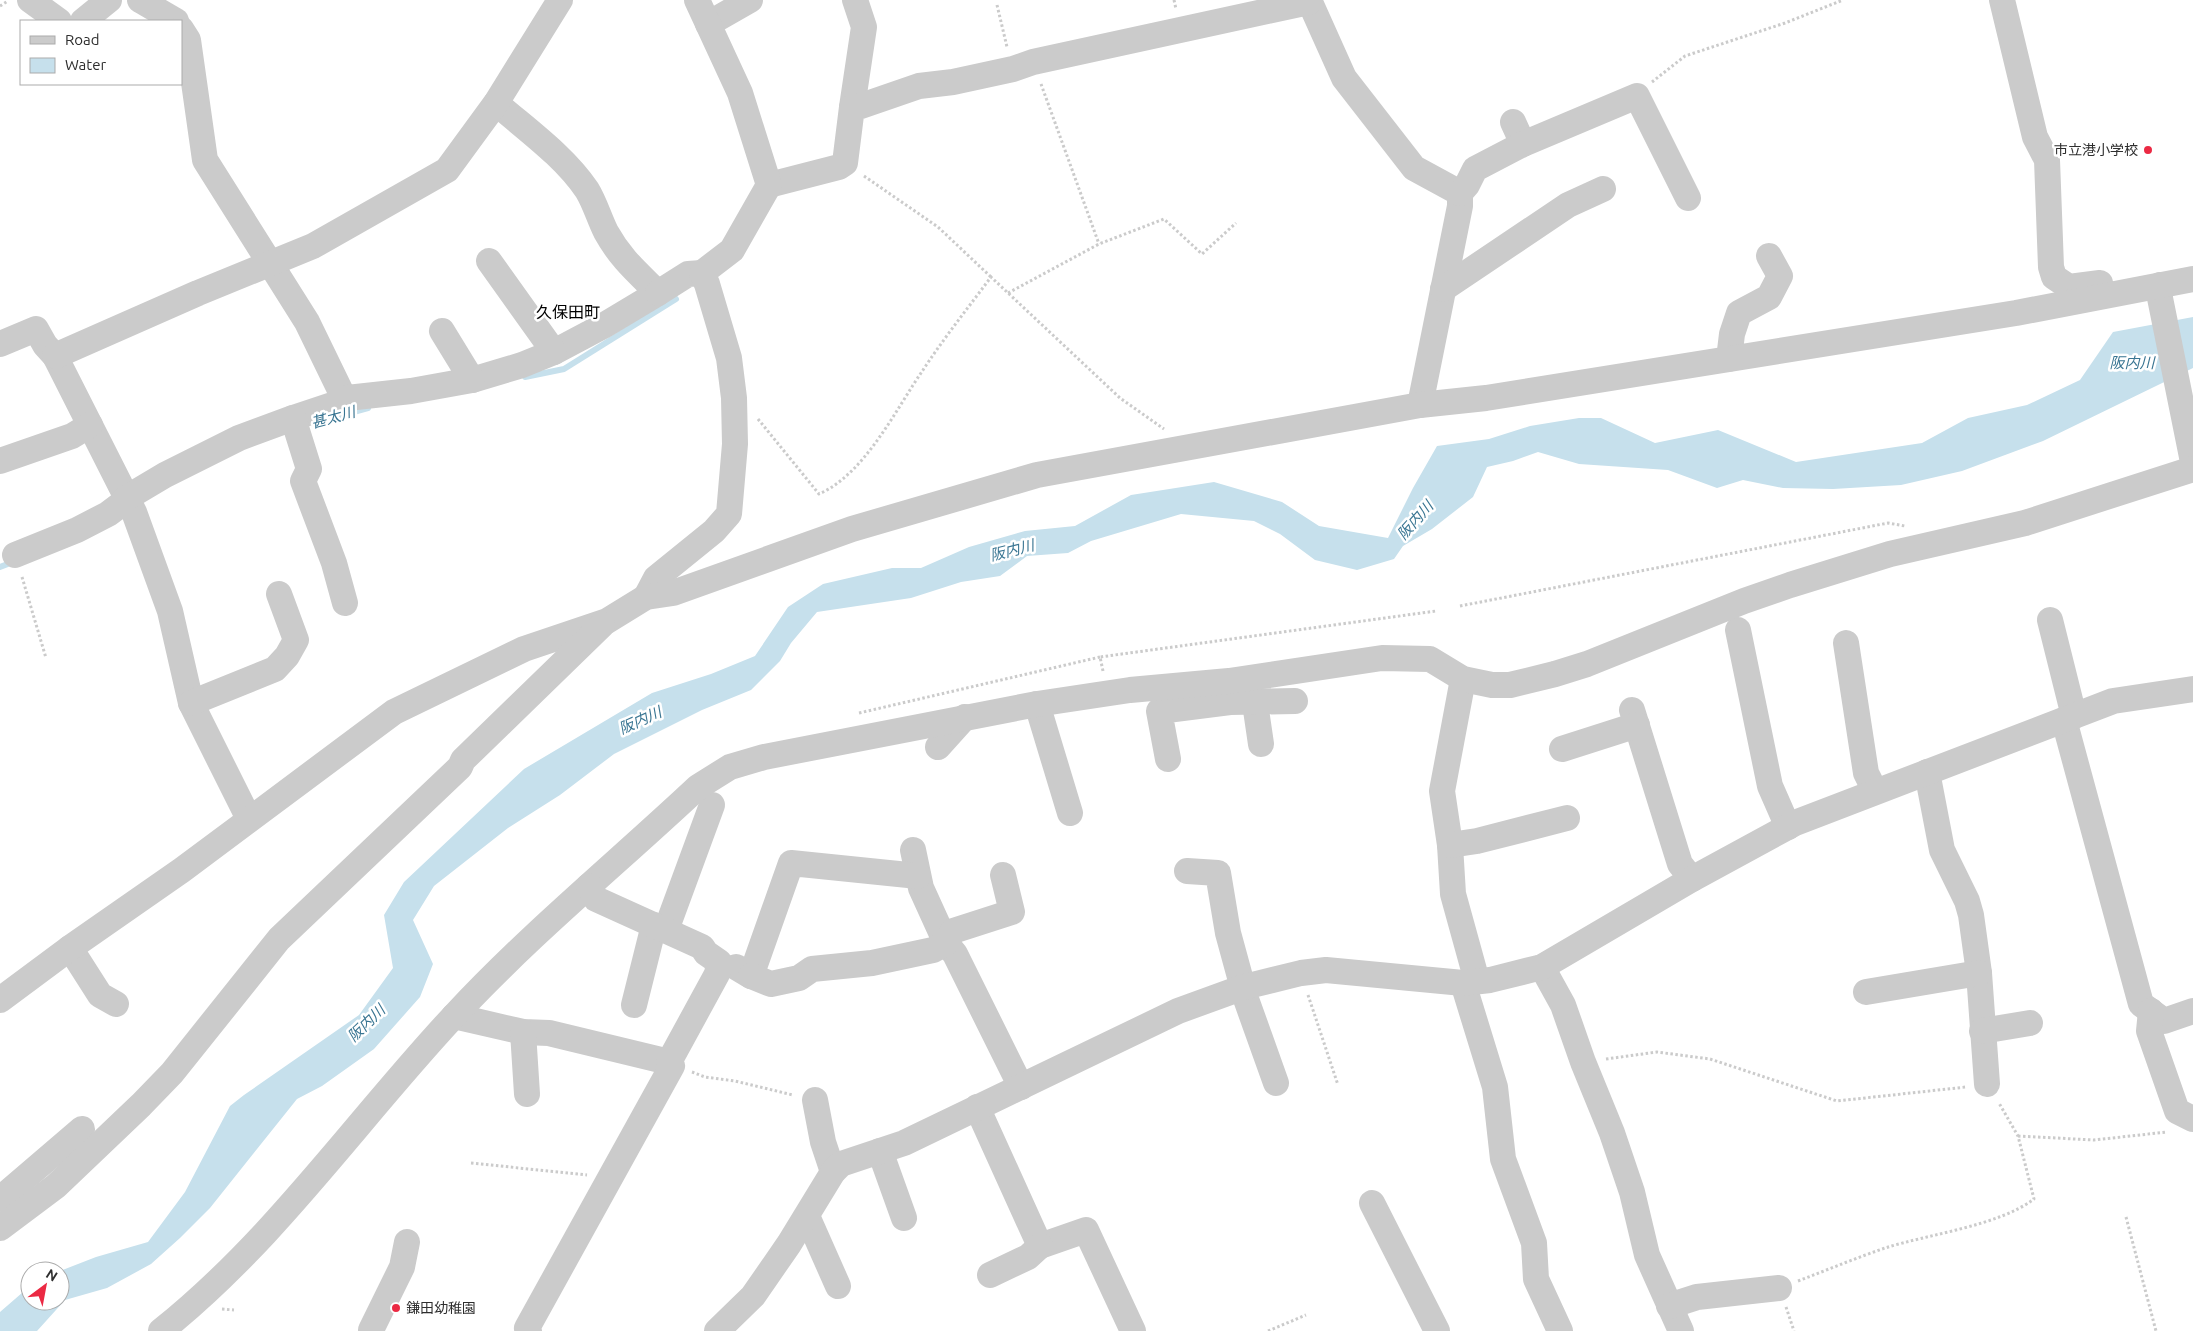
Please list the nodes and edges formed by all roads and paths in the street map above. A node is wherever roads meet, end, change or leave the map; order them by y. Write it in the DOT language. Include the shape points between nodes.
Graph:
graph roads {
  1 [pos="10,0"];
  2 [pos="30,0"];
  3 [pos="109,0"];
  4 [pos="140,0"];
  5 [pos="560,0"];
  6 [pos="697,0"];
  7 [pos="750,0"];
  8 [pos="855,0"];
  9 [pos="1843,0"];
  10 [pos="2002,0"];
  11 [pos="1309,1"];
  12 [pos="997,5"];
  13 [pos="0,6"];
  14 [pos="58,20"];
  15 [pos="84,20"];
  16 [pos="174,20"];
  17 [pos="708,24"];
  18 [pos="182,31"];
  19 [pos="1023,66"];
  20 [pos="1637,96"];
  21 [pos="496,103"];
  22 [pos="852,107"];
  23 [pos="845,163"];
  24 [pos="769,185"];
  25 [pos="1603,189"];
  26 [pos="1460,193"];
  27 [pos="1688,198"];
  28 [pos="1236,222"];
  29 [pos="1099,244"];
  30 [pos="1769,256"];
  31 [pos="489,261"];
  32 [pos="270,263"];
  33 [pos="702,273"];
  34 [pos="991,278"];
  35 [pos="2193,279"];
  36 [pos="1443,289"];
  37 [pos="2134,290"];
  38 [pos="2160,292"];
  39 [pos="658,293"];
  40 [pos="1008,293"];
  41 [pos="442,331"];
  42 [pos="0,344"];
  43 [pos="554,352"];
  44 [pos="55,356"];
  45 [pos="1729,359"];
  46 [pos="472,380"];
  47 [pos="347,398"];
  48 [pos="734,398"];
  49 [pos="1420,405"];
  50 [pos="295,424"];
  51 [pos="90,425"];
  52 [pos="1166,430"];
  53 [pos="2192,457"];
  54 [pos="0,461"];
  55 [pos="2193,462"];
  56 [pos="2193,469"];
  57 [pos="130,504"];
  58 [pos="1906,526"];
  59 [pos="13,562"];
  60 [pos="279,594"];
  61 [pos="646,597"];
  62 [pos="345,603"];
  63 [pos="1460,606"];
  64 [pos="1436,611"];
  65 [pos="2050,620"];
  66 [pos="607,621"];
  67 [pos="1738,630"];
  68 [pos="1846,643"];
  69 [pos="524,649"];
  70 [pos="1100,657"];
  71 [pos="46,658"];
  72 [pos="1463,679"];
  73 [pos="541,684"];
  74 [pos="2193,689"];
  75 [pos="1130,690"];
  76 [pos="1238,695"];
  77 [pos="1295,701"];
  78 [pos="191,704"];
  79 [pos="1036,704"];
  80 [pos="965,717"];
  81 [pos="850,718"];
  82 [pos="2069,718"];
  83 [pos="1261,744"];
  84 [pos="938,747"];
  85 [pos="1562,749"];
  86 [pos="1168,759"];
  87 [pos="1927,772"];
  88 [pos="1875,792"];
  89 [pos="712,805"];
  90 [pos="1070,814"];
  91 [pos="1568,818"];
  92 [pos="248,820"];
  93 [pos="1788,827"];
  94 [pos="1450,845"];
  95 [pos="913,850"];
  96 [pos="1187,871"];
  97 [pos="1003,875"];
  98 [pos="918,876"];
  99 [pos="1692,879"];
  100 [pos="589,886"];
  101 [pos="660,927"];
  102 [pos="946,943"];
  103 [pos="70,948"];
  104 [pos="720,962"];
  105 [pos="1542,967"];
  106 [pos="1301,973"];
  107 [pos="1979,973"];
  108 [pos="751,976"];
  109 [pos="1470,982"];
  110 [pos="1244,987"];
  111 [pos="1866,992"];
  112 [pos="0,1000"];
  113 [pos="116,1004"];
  114 [pos="634,1005"];
  115 [pos="2193,1010"];
  116 [pos="2151,1011"];
  117 [pos="454,1016"];
  118 [pos="2030,1023"];
  119 [pos="1982,1030"];
  120 [pos="523,1032"];
  121 [pos="669,1062"];
  122 [pos="1583,1062"];
  123 [pos="1276,1083"];
  124 [pos="1338,1084"];
  125 [pos="1988,1084"];
  126 [pos="1021,1088"];
  127 [pos="527,1094"];
  128 [pos="815,1100"];
  129 [pos="977,1107"];
  130 [pos="2191,1118"];
  131 [pos="82,1129"];
  132 [pos="2018,1136"];
  133 [pos="880,1151"];
  134 [pos="471,1163"];
  135 [pos="833,1172"];
  136 [pos="609,1180"];
  137 [pos="2,1192"];
  138 [pos="1372,1203"];
  139 [pos="806,1216"];
  140 [pos="2126,1217"];
  141 [pos="904,1218"];
  142 [pos="0,1228"];
  143 [pos="407,1242"];
  144 [pos="1040,1246"];
  145 [pos="990,1275"];
  146 [pos="838,1286"];
  147 [pos="1779,1288"];
  148 [pos="1670,1306"];
  149 [pos="1306,1315"];
  150 [pos="728,1327"];
  151 [pos="1124,1328"];
  152 [pos="527,1330"];
  153 [pos="161,1331"];
  154 [pos="372,1331"];
  155 [pos="1268,1331"];
  156 [pos="1437,1331"];
  157 [pos="1560,1331"];
  158 [pos="1681,1331"];
  159 [pos="1794,1331"];
  160 [pos="2156,1331"];
  1 -- 13 [label="path"];
  2 -- 14 [label="street"];
  3 -- 15 [label="street"];
  4 -- 16 [label="street"];
  5 -- 21 [label="street"];
  6 -- 17 [label="street"];
  7 -- 17 [label="street"];
  8 -- 22 [label="street" via="864,27"];
  9 -- 20 [label="path" via="1684,56"];
  10 -- 37 [label="street" via="2035,137 2047,160 2054,277 2069,288 2123,280"];
  11 -- 19 [label="street"];
  11 -- 26 [label="street" via="1344,78 1414,168"];
  12 -- 19 [label="path"];
  17 -- 24 [label="street" via="740,93"];
  18 -- 32 [label="street" via="188,40 205,160"];
  19 -- 22 [label="street" via="919,86"];
  19 -- 29 [label="path"];
  20 -- 26 [label="street" via="1518,133 1475,169"];
  20 -- 27 [label="street"];
  21 -- 32 [label="street" via="447,170 313,246"];
  21 -- 39 [label="street" via="572,171 587,190 621,256"];
  22 -- 23 [label="street"];
  23 -- 24 [label="street"];
  23 -- 34 [label="path" via="938,227"];
  24 -- 33 [label="street" via="732,250"];
  25 -- 36 [label="street" via="1568,205"];
  26 -- 36 [label="street"];
  28 -- 29 [label="path" via="1202,254 1164,219"];
  29 -- 40 [label="path"];
  30 -- 45 [label="street" via="1780,276 1768,297 1739,313"];
  31 -- 43 [label="street"];
  32 -- 44 [label="street"];
  32 -- 47 [label="street" via="307,322 341,392"];
  33 -- 39 [label="street" via="688,274"];
  33 -- 48 [label="street" via="729,358"];
  34 -- 40 [label="path"];
  34 -- 48 [label="path" via="923,370 878,441 834,487 819,494 744,401"];
  35 -- 38 [label="street"];
  36 -- 49 [label="street"];
  37 -- 38 [label="street"];
  37 -- 45 [label="street" via="2016,313"];
  38 -- 53 [label="street"];
  39 -- 43 [label="street"];
  40 -- 52 [label="path" via="1120,398"];
  41 -- 46 [label="street"];
  42 -- 44 [label="street" via="36,329"];
  43 -- 46 [label="street"];
  44 -- 51 [label="street"];
  45 -- 49 [label="street" via="1486,398"];
  46 -- 47 [label="street"];
  47 -- 50 [label="street"];
  48 -- 61 [label="street" via="735,444 729,514 714,531 656,578"];
  49 -- 61 [label="street" via="1037,476 852,529 673,593"];
  50 -- 57 [label="street" via="239,438 165,475"];
  50 -- 62 [label="street" via="309,470 303,481 334,563"];
  51 -- 54 [label="street" via="72,436"];
  51 -- 57 [label="street"];
  53 -- 55 [label="street"];
  56 -- 72 [label="street" via="2024,523 1890,554 1790,585 1555,674 1510,685"];
  57 -- 59 [label="street" via="120,505"];
  57 -- 78 [label="street" via="170,611"];
  58 -- 63 [label="path" via="1888,523"];
  59 -- 71 [label="path"];
  60 -- 78 [label="street" via="296,640 287,656 275,669"];
  61 -- 66 [label="street"];
  64 -- 70 [label="path"];
  65 -- 82 [label="street"];
  66 -- 69 [label="street"];
  66 -- 73 [label="street"];
  67 -- 93 [label="street" via="1770,786"];
  68 -- 88 [label="street" via="1866,773"];
  69 -- 73 [label="street" via="537,664"];
  69 -- 92 [label="street" via="394,712"];
  70 -- 75 [label="path" via="1104,672"];
  70 -- 81 [label="path" via="859,713"];
  72 -- 76 [label="street" via="1430,659 1382,658"];
  72 -- 94 [label="street" via="1442,791"];
  73 -- 142 [label="street" via="462,760 460,767 279,939 172,1073 141,1105 64,1179"];
  74 -- 82 [label="street" via="2113,701"];
  75 -- 76 [label="street"];
  75 -- 79 [label="street"];
  76 -- 77 [label="street"];
  76 -- 83 [label="street"];
  76 -- 86 [label="street" via="1159,711"];
  78 -- 92 [label="street"];
  79 -- 80 [label="street"];
  79 -- 90 [label="street"];
  80 -- 84 [label="street"];
  80 -- 100 [label="street" via="764,757 730,768 698,787"];
  82 -- 87 [label="street"];
  82 -- 116 [label="street" via="2141,1004"];
  85 -- 99 [label="street" via="1635,718 1680,864"];
  87 -- 88 [label="street"];
  87 -- 107 [label="street" via="1942,850 1971,916"];
  88 -- 93 [label="street"];
  89 -- 101 [label="street"];
  91 -- 94 [label="street"];
  92 -- 103 [label="street"];
  93 -- 99 [label="street"];
  94 -- 109 [label="street" via="1453,894"];
  95 -- 98 [label="street"];
  96 -- 110 [label="street" via="1218,873 1228,933"];
  97 -- 102 [label="street" via="1012,912 953,931"];
  98 -- 102 [label="street"];
  98 -- 108 [label="street" via="791,863"];
  99 -- 105 [label="street"];
  100 -- 101 [label="street" via="596,899"];
  100 -- 117 [label="street"];
  101 -- 104 [label="street" via="702,947"];
  101 -- 114 [label="street"];
  102 -- 108 [label="street" via="933,950 872,962 812,968 799,978 771,984"];
  102 -- 126 [label="street" via="955,954"];
  103 -- 112 [label="street"];
  103 -- 113 [label="street" via="100,995"];
  104 -- 108 [label="street"];
  104 -- 121 [label="street" via="717,974"];
  105 -- 109 [label="street"];
  105 -- 122 [label="street" via="1563,1005"];
  106 -- 109 [label="street" via="1326,970"];
  106 -- 110 [label="street"];
  106 -- 124 [label="path"];
  107 -- 111 [label="street"];
  107 -- 119 [label="street"];
  109 -- 157 [label="street" via="1495,1087 1502,1158 1534,1243 1536,1279"];
  110 -- 123 [label="street"];
  110 -- 126 [label="street" via="1178,1011"];
  115 -- 116 [label="street" via="2164,1021"];
  116 -- 130 [label="street" via="2149,1031 2177,1111"];
  117 -- 120 [label="street"];
  117 -- 153 [label="street" via="313,1181 232,1269"];
  118 -- 119 [label="street"];
  119 -- 125 [label="street"];
  120 -- 121 [label="street" via="550,1033"];
  120 -- 127 [label="street"];
  121 -- 128 [label="path" via="705,1077"];
  121 -- 136 [label="street" via="672,1066"];
  122 -- 125 [label="path" via="1657,1052 1710,1059 1837,1101"];
  122 -- 148 [label="street" via="1632,1192 1648,1255"];
  125 -- 132 [label="path"];
  126 -- 129 [label="street"];
  128 -- 135 [label="street"];
  129 -- 133 [label="street" via="904,1143"];
  129 -- 144 [label="street"];
  130 -- 132 [label="path" via="2173,1131 2094,1140"];
  131 -- 137 [label="street"];
  132 -- 147 [label="path" via="2034,1199 2022,1208 1885,1248"];
  133 -- 135 [label="street" via="841,1164"];
  133 -- 141 [label="street"];
  134 -- 136 [label="path" via="602,1176"];
  135 -- 139 [label="street"];
  136 -- 152 [label="street"];
  138 -- 156 [label="street"];
  139 -- 146 [label="street"];
  139 -- 150 [label="street" via="753,1296"];
  140 -- 160 [label="path"];
  143 -- 154 [label="street" via="402,1267"];
  144 -- 145 [label="street" via="1028,1257"];
  144 -- 151 [label="street" via="1086,1230"];
  147 -- 148 [label="street" via="1697,1297"];
  147 -- 159 [label="path"];
  148 -- 158 [label="street"];
  149 -- 155 [label="path"];
}
